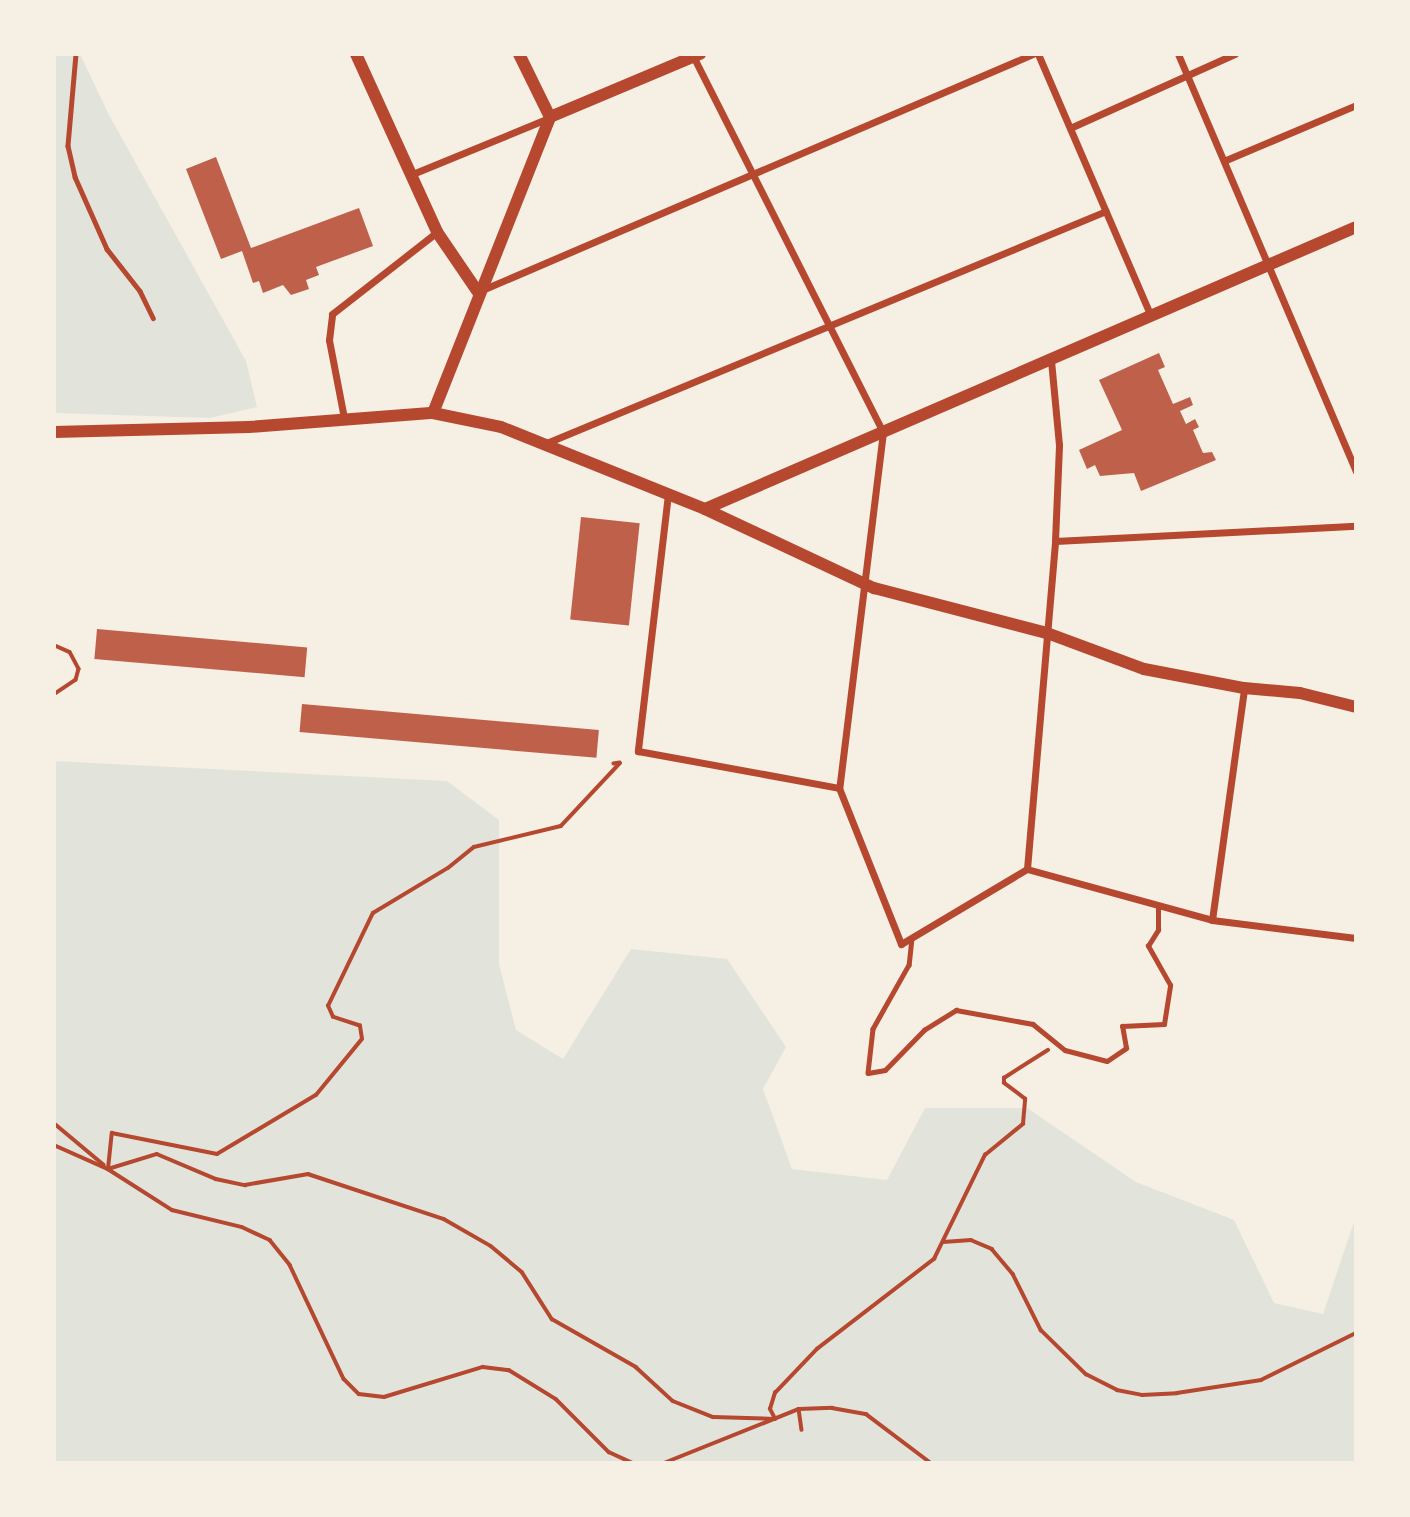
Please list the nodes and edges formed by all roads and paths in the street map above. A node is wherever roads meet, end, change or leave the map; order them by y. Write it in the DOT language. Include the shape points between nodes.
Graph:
graph roads {
  1 [pos="76,54"];
  2 [pos="356,54"];
  3 [pos="519,54"];
  4 [pos="1036,54"];
  5 [pos="1178,54"];
  6 [pos="1235,54"];
  7 [pos="695,55"];
  8 [pos="1187,75"];
  9 [pos="1356,105"];
  10 [pos="550,117"];
  11 [pos="1070,128"];
  12 [pos="1226,160"];
  13 [pos="410,175"];
  14 [pos="754,177"];
  15 [pos="1106,211"];
  16 [pos="1356,227"];
  17 [pos="437,232"];
  18 [pos="1266,265"];
  19 [pos="478,292"];
  20 [pos="1150,314"];
  21 [pos="153,318"];
  22 [pos="830,327"];
  23 [pos="1051,360"];
  24 [pos="433,413"];
  25 [pos="344,418"];
  26 [pos="54,432"];
  27 [pos="883,432"];
  28 [pos="544,444"];
  29 [pos="1356,472"];
  30 [pos="668,494"];
  31 [pos="705,509"];
  32 [pos="1356,526"];
  33 [pos="1055,541"];
  34 [pos="862,580"];
  35 [pos="1047,633"];
  36 [pos="54,645"];
  37 [pos="1244,688"];
  38 [pos="54,695"];
  39 [pos="1356,707"];
  40 [pos="614,764"];
  41 [pos="839,788"];
  42 [pos="1027,869"];
  43 [pos="1158,905"];
  44 [pos="1212,920"];
  45 [pos="912,937"];
  46 [pos="1356,938"];
  47 [pos="1055,1045"];
  48 [pos="54,1123"];
  49 [pos="54,1145"];
  50 [pos="108,1169"];
  51 [pos="940,1243"];
  52 [pos="1356,1333"];
  53 [pos="799,1409"];
  54 [pos="775,1419"];
  55 [pos="802,1430"];
  56 [pos="633,1463"];
  57 [pos="664,1463"];
  58 [pos="931,1463"];
  1 -- 21 [label="lane" via="68,146 75,177 107,249 140,291"];
  2 -- 13 [label="street"];
  3 -- 10 [label="street"];
  4 -- 11 [label="street"];
  4 -- 14 [label="street"];
  5 -- 8 [label="street"];
  6 -- 8 [label="street"];
  7 -- 10 [label="street"];
  7 -- 14 [label="street"];
  8 -- 11 [label="street"];
  8 -- 12 [label="street"];
  9 -- 12 [label="street"];
  10 -- 13 [label="street"];
  10 -- 19 [label="street"];
  11 -- 15 [label="street"];
  12 -- 18 [label="street"];
  13 -- 17 [label="street"];
  14 -- 19 [label="street"];
  14 -- 22 [label="street"];
  15 -- 20 [label="street"];
  15 -- 22 [label="street"];
  16 -- 18 [label="street"];
  17 -- 19 [label="street"];
  17 -- 25 [label="street" via="332,314 329,340"];
  18 -- 20 [label="street"];
  18 -- 29 [label="street"];
  19 -- 24 [label="street"];
  20 -- 23 [label="street"];
  22 -- 27 [label="street"];
  22 -- 28 [label="street"];
  23 -- 27 [label="street"];
  23 -- 33 [label="street" via="1059,444"];
  24 -- 25 [label="street"];
  24 -- 28 [label="street" via="501,427"];
  25 -- 26 [label="street" via="237,428"];
  27 -- 31 [label="street"];
  27 -- 34 [label="street"];
  28 -- 30 [label="street"];
  30 -- 31 [label="street"];
  30 -- 41 [label="street" via="638,751"];
  31 -- 34 [label="street"];
  32 -- 33 [label="street"];
  33 -- 35 [label="street"];
  34 -- 35 [label="street" via="874,588"];
  34 -- 41 [label="street"];
  35 -- 37 [label="street" via="1144,669"];
  35 -- 42 [label="street"];
  36 -- 38 [label="path" via="70,652 79,669 76,681"];
  37 -- 39 [label="street" via="1300,693"];
  37 -- 44 [label="street"];
  40 -- 50 [label="path" via="620,763 561,826 474,847 449,868 373,913 328,1006 333,1017 360,1026 362,1040 316,1095 217,1154 112,1133"];
  41 -- 45 [label="street" via="901,944"];
  42 -- 43 [label="street"];
  42 -- 45 [label="street"];
  43 -- 44 [label="street"];
  43 -- 47 [label="lane" via="1158,930 1149,946 1170,985 1164,1024 1122,1026 1126,1048 1107,1061"];
  44 -- 46 [label="street"];
  45 -- 47 [label="lane" via="909,965 873,1029 868,1073 886,1070 924,1030 956,1010 1033,1024"];
  47 -- 51 [label="path" via="1004,1078 1004,1083 1025,1099 1023,1124 985,1154"];
  48 -- 50 [label="path"];
  49 -- 50 [label="path"];
  50 -- 54 [label="path" via="157,1154 216,1179 246,1185 308,1174 444,1219 491,1246 522,1272 552,1319 636,1367 673,1401 713,1417"];
  50 -- 56 [label="path" via="172,1210 242,1227 270,1240 289,1265 344,1379 359,1394 384,1397 483,1367 509,1370 556,1399 609,1452"];
  51 -- 52 [label="path" via="971,1240 992,1250 1013,1274 1041,1330 1086,1374 1129,1392 1177,1393 1261,1380"];
  51 -- 54 [label="path" via="929,1265 831,1335 783,1384 771,1401"];
  53 -- 54 [label="path"];
  53 -- 55 [label="path"];
  53 -- 58 [label="path" via="866,1414"];
  54 -- 57 [label="path"];
}
